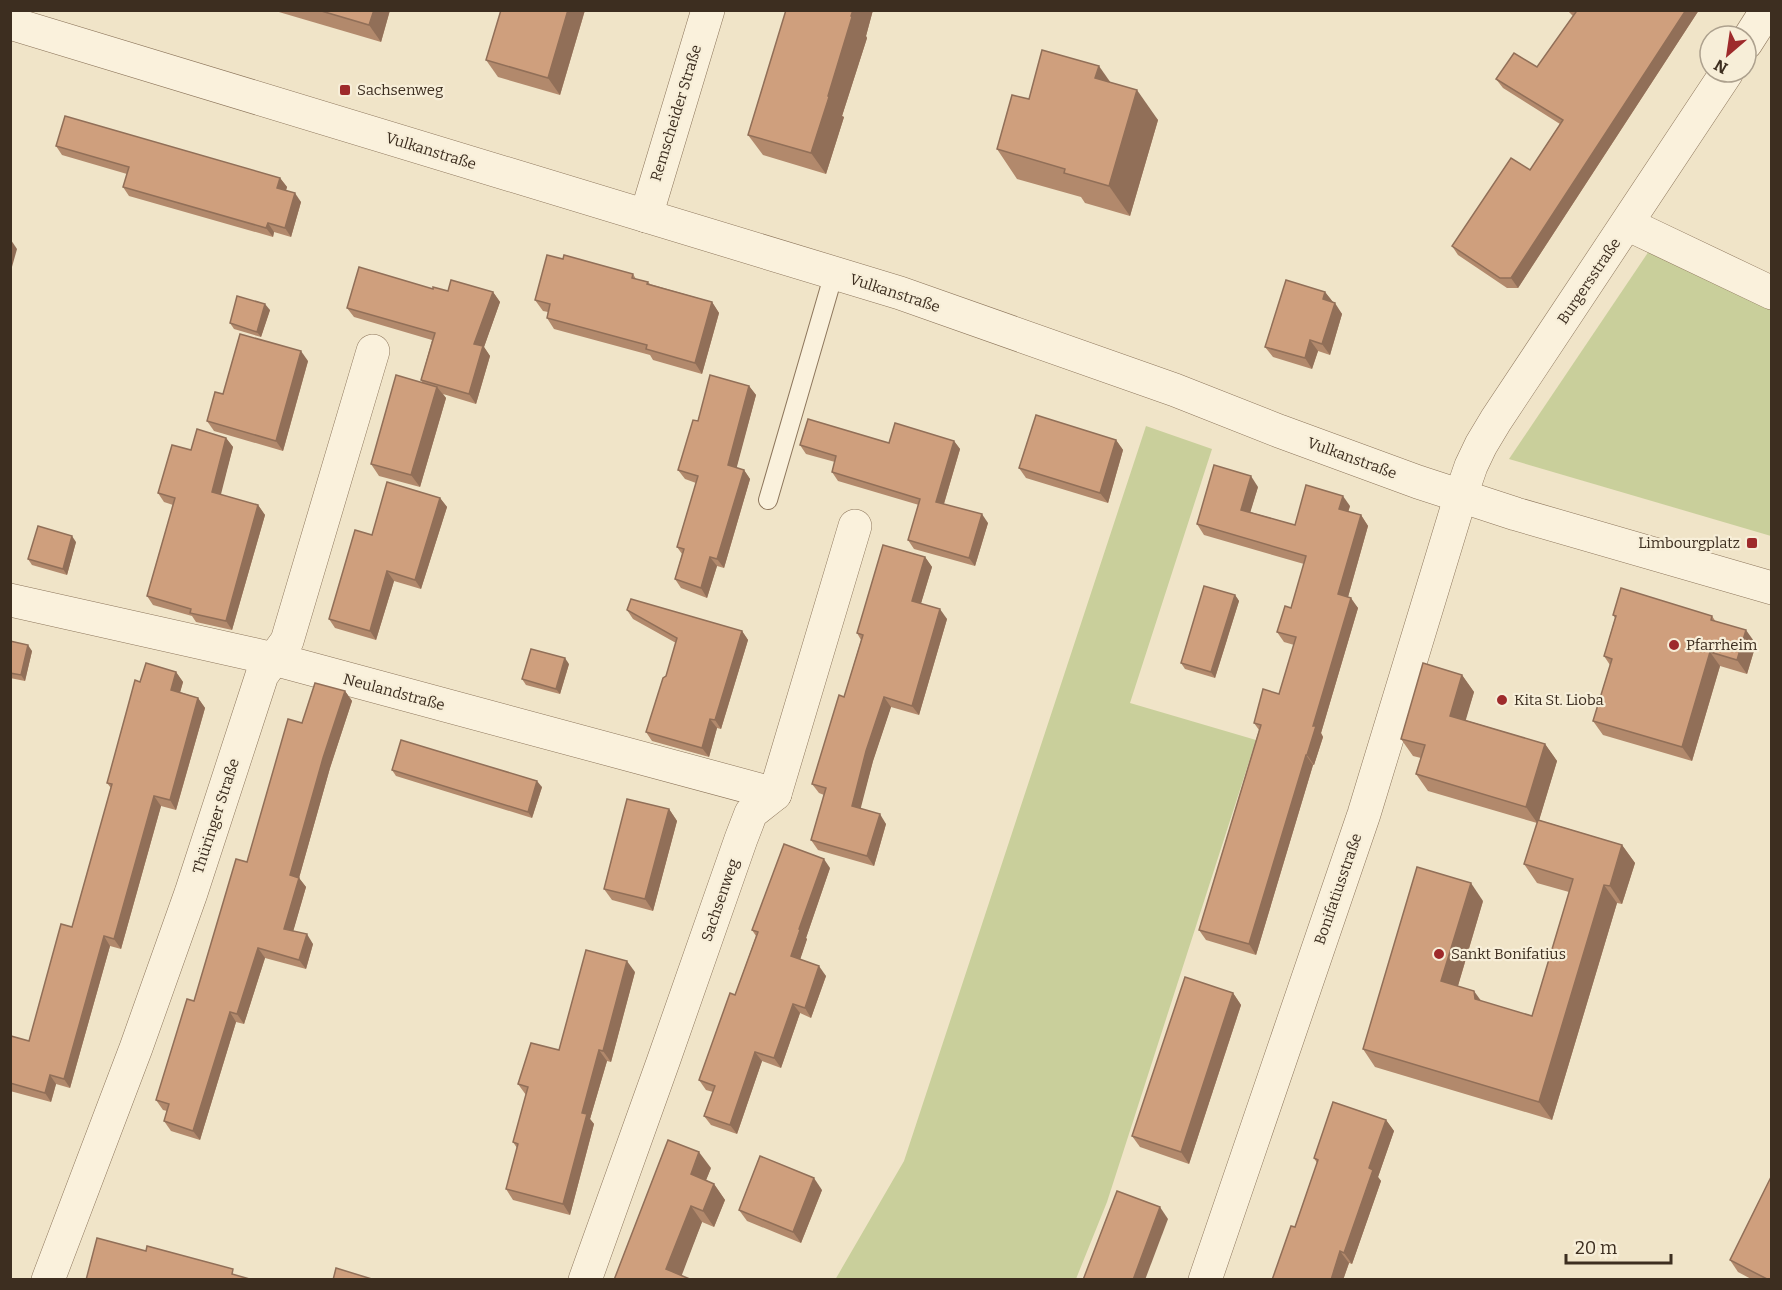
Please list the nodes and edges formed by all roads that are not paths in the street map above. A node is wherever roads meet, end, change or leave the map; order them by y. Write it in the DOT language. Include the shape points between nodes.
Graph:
graph roads {
  1 [pos="708,10"];
  2 [pos="1767,10"];
  3 [pos="10,23"];
  4 [pos="1758,24"];
  5 [pos="1719,84"];
  6 [pos="646,216"];
  7 [pos="1627,224"];
  8 [pos="834,273"];
  9 [pos="1772,293"];
  10 [pos="373,351"];
  11 [pos="1461,495"];
  12 [pos="768,500"];
  13 [pos="855,526"];
  14 [pos="1772,588"];
  15 [pos="10,600"];
  16 [pos="274,659"];
  17 [pos="775,794"];
  18 [pos="48,1280"];
  19 [pos="585,1280"];
  20 [pos="1205,1280"];
  1 -- 6 [label="street, Remscheider Straße"];
  2 -- 4 [label="street"];
  3 -- 6 [label="street, Vulkanstraße"];
  5 -- 7 [label="street, Burgersstraße"];
  6 -- 8 [label="street, Vulkanstraße"];
  7 -- 9 [label="street"];
  7 -- 11 [label="street, Burgersstraße" via="1496,420 1471,466"];
  8 -- 11 [label="street, Vulkanstraße" via="964,315"];
  8 -- 12 [label="lane"];
  10 -- 16 [label="street, Thüringer Straße" via="287,641"];
  11 -- 14 [label="street, Vulkanstraße"];
  11 -- 20 [label="street, Bonifatiusstraße" via="1364,814"];
  13 -- 17 [label="street"];
  15 -- 16 [label="street, Neulandstraße"];
  16 -- 17 [label="street, Neulandstraße"];
  16 -- 18 [label="street, Thüringer Straße" via="262,675 136,1048"];
  17 -- 19 [label="street, Sachsenweg" via="751,813"];
}
